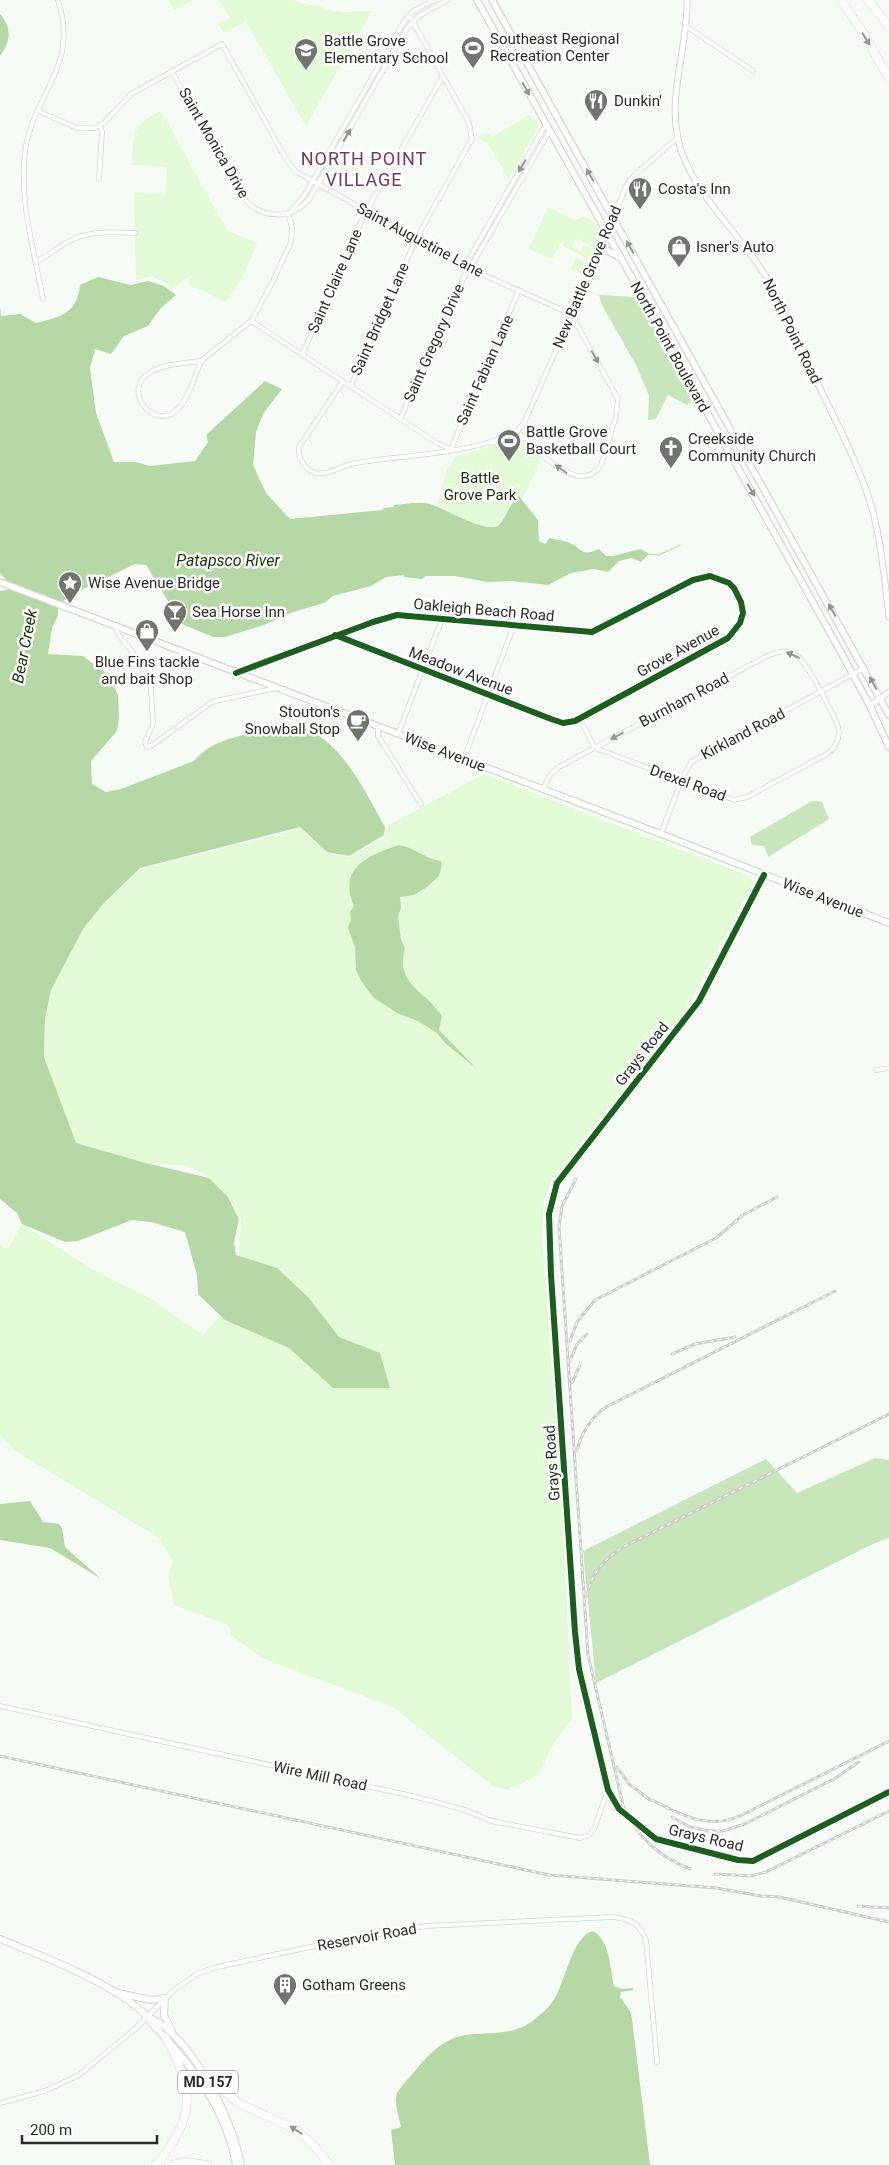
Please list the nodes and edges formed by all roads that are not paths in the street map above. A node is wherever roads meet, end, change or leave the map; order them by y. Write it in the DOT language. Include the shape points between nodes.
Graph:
graph roads {
  1 [pos="58,0"];
  2 [pos="434,0"];
  3 [pos="447,0"];
  4 [pos="477,0"];
  5 [pos="492,0"];
  6 [pos="687,0"];
  7 [pos="841,0"];
  8 [pos="868,0"];
  9 [pos="409,15"];
  10 [pos="412,21"];
  11 [pos="686,26"];
  12 [pos="889,26"];
  13 [pos="753,71"];
  14 [pos="172,72"];
  15 [pos="443,76"];
  16 [pos="889,79"];
  17 [pos="38,111"];
  18 [pos="546,124"];
  19 [pos="100,125"];
  20 [pos="550,130"];
  21 [pos="677,138"];
  22 [pos="99,179"];
  23 [pos="312,181"];
  24 [pos="318,185"];
  25 [pos="366,212"];
  26 [pos="288,213"];
  27 [pos="613,218"];
  28 [pos="135,233"];
  29 [pos="607,233"];
  30 [pos="416,239"];
  31 [pos="598,255"];
  32 [pos="622,260"];
  33 [pos="35,261"];
  34 [pos="468,268"];
  35 [pos="519,290"];
  36 [pos="43,299"];
  37 [pos="572,314"];
  38 [pos="251,322"];
  39 [pos="679,335"];
  40 [pos="668,341"];
  41 [pos="302,355"];
  42 [pos="201,361"];
  43 [pos="343,381"];
  44 [pos="351,386"];
  45 [pos="400,419"];
  46 [pos="518,432"];
  47 [pos="451,449"];
  48 [pos="696,578"];
  49 [pos="0,582"];
  50 [pos="889,617"];
  51 [pos="442,619"];
  52 [pos="514,625"];
  53 [pos="116,627"];
  54 [pos="335,636"];
  55 [pos="864,668"];
  56 [pos="423,670"];
  57 [pos="236,673"];
  58 [pos="853,675"];
  59 [pos="276,688"];
  60 [pos="889,692"];
  61 [pos="821,693"];
  62 [pos="488,695"];
  63 [pos="881,698"];
  64 [pos="870,706"];
  65 [pos="889,715"];
  66 [pos="579,718"];
  67 [pos="378,726"];
  68 [pos="398,734"];
  69 [pos="889,747"];
  70 [pos="595,748"];
  71 [pos="464,759"];
  72 [pos="681,782"];
  73 [pos="543,790"];
  74 [pos="421,804"];
  75 [pos="661,834"];
  76 [pos="764,874"];
  77 [pos="889,923"];
  78 [pos="889,1068"];
  79 [pos="876,1070"];
  80 [pos="0,1706"];
  81 [pos="608,1790"];
  82 [pos="889,1792"];
  83 [pos="0,1939"];
  84 [pos="112,1991"];
  85 [pos="165,1998"];
  86 [pos="148,2017"];
  87 [pos="165,2037"];
  88 [pos="178,2040"];
  89 [pos="657,2062"];
  90 [pos="203,2073"];
  91 [pos="0,2103"];
  92 [pos="156,2165"];
  93 [pos="172,2165"];
  94 [pos="207,2165"];
  95 [pos="236,2165"];
  96 [pos="241,2165"];
  97 [pos="330,2165"];
  1 -- 17 [label="street" via="63,18 64,46 59,68"];
  2 -- 9 [label="street"];
  3 -- 10 [label="street"];
  4 -- 18 [label="main road, North Point Boulevard, one-way"];
  27 -- 5 [label="main road, North Point Boulevard, one-way"];
  6 -- 11 [label="street, North Point Road"];
  7 -- 16 [label="highway, one-way"];
  8 -- 12 [label="highway"];
  9 -- 10 [label="street, Saint Bridget Lane"];
  9 -- 23 [label="street"];
  10 -- 15 [label="street, Saint Bridget Lane"];
  24 -- 10 [label="street, one-way"];
  11 -- 13 [label="street"];
  11 -- 21 [label="street, North Point Road" via="674,93"];
  14 -- 19 [label="street" via="132,94"];
  14 -- 23 [label="street, Saint Augustine Lane" via="222,44 288,162 295,171"];
  14 -- 26 [label="street, Saint Monica Drive" via="246,201 264,213"];
  15 -- 25 [label="street, Saint Claire Lane"];
  15 -- 30 [label="street, Saint Bridget Lane" via="470,126 472,139"];
  17 -- 19 [label="street" via="77,128 89,129"];
  17 -- 33 [label="street" via="26,146 23,191"];
  18 -- 20 [label="main road, North Point Boulevard"];
  18 -- 34 [label="street, Saint Gregory Drive, one-way" via="469,259"];
  19 -- 22 [label="street"];
  20 -- 29 [label="main road, North Point Boulevard"];
  20 -- 34 [label="street, Saint Gregory Drive"];
  21 -- 27 [label="street, New Battle Grove Road" via="630,181"];
  21 -- 50 [label="street, North Point Road" via="696,182 776,293 860,476 876,526"];
  23 -- 24 [label="street, Saint Augustine Lane"];
  23 -- 26 [label="street" via="301,201"];
  24 -- 25 [label="street, Saint Augustine Lane"];
  24 -- 26 [label="street" via="302,207"];
  25 -- 30 [label="street, Saint Augustine Lane"];
  25 -- 41 [label="street, Saint Claire Lane"];
  26 -- 38 [label="street" via="291,242"];
  27 -- 29 [label="street, New Battle Grove Road"];
  39 -- 27 [label="main road, North Point Boulevard, one-way"];
  28 -- 33 [label="street" via="82,236"];
  29 -- 31 [label="street, New Battle Grove Road"];
  29 -- 32 [label="main road, North Point Boulevard"];
  30 -- 34 [label="street, Saint Augustine Lane"];
  30 -- 44 [label="street, Saint Bridget Lane"];
  31 -- 32 [label="main road" via="607,250"];
  31 -- 37 [label="street, New Battle Grove Road"];
  32 -- 40 [label="main road, North Point Boulevard"];
  33 -- 36 [label="street"];
  34 -- 35 [label="street, Saint Augustine Lane"];
  34 -- 45 [label="street, Saint Gregory Drive"];
  35 -- 37 [label="street, Saint Augustine Lane"];
  35 -- 47 [label="street, Saint Fabian Lane"];
  37 -- 46 [label="street, New Battle Grove Road"];
  37 -- 46 [label="street, one-way" via="618,399 601,465 587,475 572,476"];
  38 -- 41 [label="street"];
  38 -- 42 [label="street"];
  39 -- 40 [label="main road"];
  55 -- 39 [label="main road, North Point Boulevard, one-way"];
  40 -- 58 [label="main road, North Point Boulevard, one-way"];
  41 -- 43 [label="street"];
  42 -- 42 [label="street" via="148,373 139,387 142,405 156,415 176,411"];
  43 -- 44 [label="street"];
  43 -- 47 [label="street" via="300,444 300,458 311,472 325,474 349,464"];
  44 -- 45 [label="street"];
  45 -- 47 [label="street"];
  46 -- 47 [label="street" via="492,443"];
  48 -- 52 [label="street, Oakleigh Beach Road" via="595,632"];
  48 -- 66 [label="street, Grove Avenue" via="714,576 734,588 743,610 736,630 705,652"];
  49 -- 53 [label="main road, Wise Avenue"];
  51 -- 52 [label="street, Oakleigh Beach Road"];
  51 -- 54 [label="street, Oakleigh Beach Road" via="392,616"];
  51 -- 56 [label="street"];
  52 -- 62 [label="street"];
  53 -- 57 [label="main road, Wise Avenue"];
  53 -- 59 [label="street" via="141,663 151,686 153,724 145,742 147,746 212,702"];
  54 -- 56 [label="street, Meadow Avenue"];
  54 -- 57 [label="street, Oakleigh Beach Road"];
  55 -- 58 [label="street, Kirkland Road"];
  63 -- 55 [label="main road, North Point Boulevard, one-way"];
  56 -- 62 [label="street, Meadow Avenue"];
  56 -- 68 [label="street"];
  57 -- 59 [label="main road, Wise Avenue"];
  58 -- 61 [label="street, Kirkland Road"];
  58 -- 64 [label="main road, North Point Boulevard"];
  59 -- 67 [label="main road, Wise Avenue"];
  60 -- 63 [label="street"];
  61 -- 70 [label="street, Burnham Road, one-way" via="800,658 790,652 778,652"];
  61 -- 72 [label="street, Kirkland Road" via="695,759 687,767"];
  61 -- 72 [label="street, Drexel Road" via="839,731 836,745 827,754 742,799 729,799"];
  62 -- 66 [label="street, Meadow Avenue" via="559,722 567,723"];
  62 -- 71 [label="street"];
  63 -- 64 [label="street"];
  63 -- 65 [label="main road, North Point Boulevard"];
  64 -- 69 [label="main road, North Point Boulevard"];
  66 -- 70 [label="street"];
  67 -- 68 [label="main road, Wise Avenue"];
  67 -- 74 [label="street" via="377,734"];
  68 -- 71 [label="main road, Wise Avenue"];
  70 -- 72 [label="street, Drexel Road"];
  70 -- 73 [label="street, Burnham Road" via="554,770"];
  71 -- 73 [label="main road, Wise Avenue"];
  72 -- 75 [label="street, Kirkland Road"];
  73 -- 75 [label="main road, Wise Avenue"];
  75 -- 76 [label="main road, Wise Avenue"];
  76 -- 77 [label="main road, Wise Avenue"];
  76 -- 81 [label="street, Grays Road" via="698,1001 557,1183 550,1205 551,1274 578,1655"];
  78 -- 79 [label="street"];
  80 -- 81 [label="street, Wire Mill Road" via="417,1797 456,1807 491,1821 567,1837 584,1838 591,1833"];
  81 -- 82 [label="street, Grays Road" via="619,1809 656,1839 746,1861 778,1850"];
  83 -- 84 [label="main road, MD 157"];
  84 -- 85 [label="main road" via="144,2000"];
  84 -- 86 [label="main road, MD 157"];
  85 -- 86 [label="street, Reservoir Road"];
  85 -- 88 [label="main road" via="164,2016"];
  85 -- 89 [label="street, Reservoir Road" via="187,1980 213,1968 426,1926 621,1918 635,1923 646,1940"];
  86 -- 87 [label="main road, MD 157"];
  86 -- 88 [label="main road, MD 157" via="159,2022"];
  86 -- 91 [label="street, Reservoir Road" via="78,2075 44,2091"];
  87 -- 92 [label="highway" via="184,2075 186,2108 180,2132"];
  87 -- 95 [label="main road, MD 157" via="210,2094 229,2137"];
  88 -- 90 [label="main road, MD 157"];
  90 -- 96 [label="main road, MD 157" via="226,2117"];
  97 -- 90 [label="highway, one-way" via="300,2133 238,2103"];
  93 -- 94 [label="highway" via="186,2162"];
}
